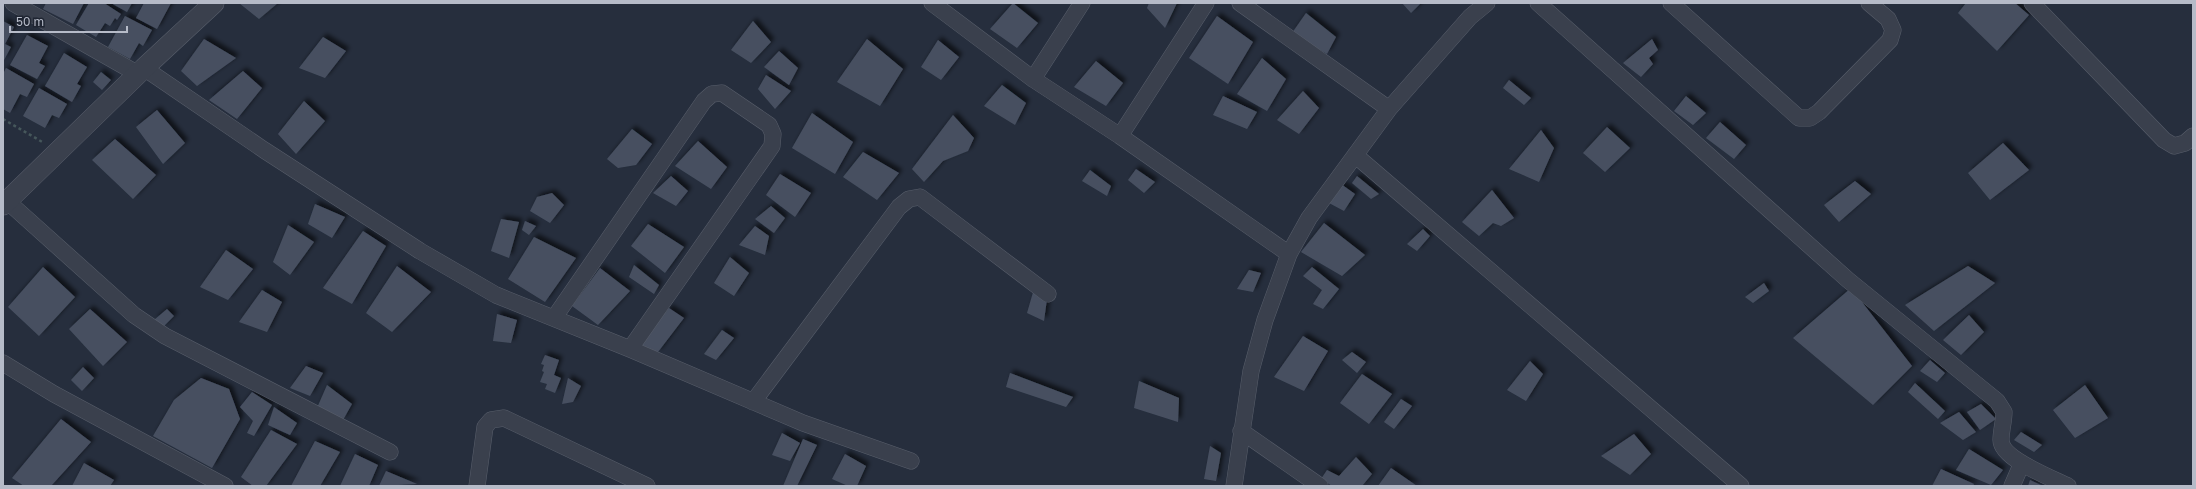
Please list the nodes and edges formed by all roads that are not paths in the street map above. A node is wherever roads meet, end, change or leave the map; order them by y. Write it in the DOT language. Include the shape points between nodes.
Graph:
graph roads {
  1 [pos="12,3"];
  2 [pos="214,3"];
  3 [pos="932,3"];
  4 [pos="1082,3"];
  5 [pos="1206,3"];
  6 [pos="1240,3"];
  7 [pos="1487,3"];
  8 [pos="1538,3"];
  9 [pos="1671,3"];
  10 [pos="1869,3"];
  11 [pos="2032,3"];
  12 [pos="141,71"];
  13 [pos="1033,79"];
  14 [pos="1389,109"];
  15 [pos="1120,136"];
  16 [pos="2193,136"];
  17 [pos="1355,155"];
  18 [pos="5,203"];
  19 [pos="1289,254"];
  20 [pos="1048,294"];
  21 [pos="554,318"];
  22 [pos="630,349"];
  23 [pos="3,363"];
  24 [pos="753,402"];
  25 [pos="1241,431"];
  26 [pos="390,452"];
  27 [pos="911,461"];
  28 [pos="2022,463"];
  29 [pos="225,486"];
  30 [pos="477,486"];
  31 [pos="647,486"];
  32 [pos="1234,486"];
  33 [pos="1320,486"];
  34 [pos="1741,486"];
  35 [pos="2012,486"];
  36 [pos="2068,486"];
  1 -- 12 [label="street"];
  2 -- 12 [label="street"];
  3 -- 13 [label="street"];
  4 -- 13 [label="street"];
  5 -- 15 [label="street"];
  6 -- 14 [label="street"];
  7 -- 14 [label="street" via="1470,17"];
  8 -- 28 [label="street" via="1848,280 1997,401 2004,412 2001,441 2006,452"];
  9 -- 10 [label="street" via="1799,118 1810,118 1890,40 1894,30 1888,19"];
  11 -- 16 [label="street" via="2164,140 2174,146 2185,143"];
  12 -- 18 [label="street"];
  12 -- 21 [label="street" via="458,275 496,295"];
  13 -- 15 [label="street"];
  14 -- 17 [label="street"];
  15 -- 19 [label="street"];
  17 -- 19 [label="street" via="1309,218"];
  17 -- 34 [label="street"];
  18 -- 26 [label="street" via="134,315 165,336"];
  19 -- 25 [label="street" via="1265,320 1251,371"];
  20 -- 24 [label="street" via="920,197 909,199 899,207"];
  21 -- 22 [label="street"];
  21 -- 22 [label="street" via="704,101 712,94 722,93 769,125 774,134 772,146"];
  22 -- 24 [label="street"];
  23 -- 29 [label="street" via="54,394"];
  24 -- 27 [label="street" via="803,423"];
  25 -- 32 [label="street"];
  25 -- 33 [label="street"];
  28 -- 35 [label="street"];
  28 -- 36 [label="street"];
  30 -- 31 [label="street" via="485,427 492,420 504,418"];
}
